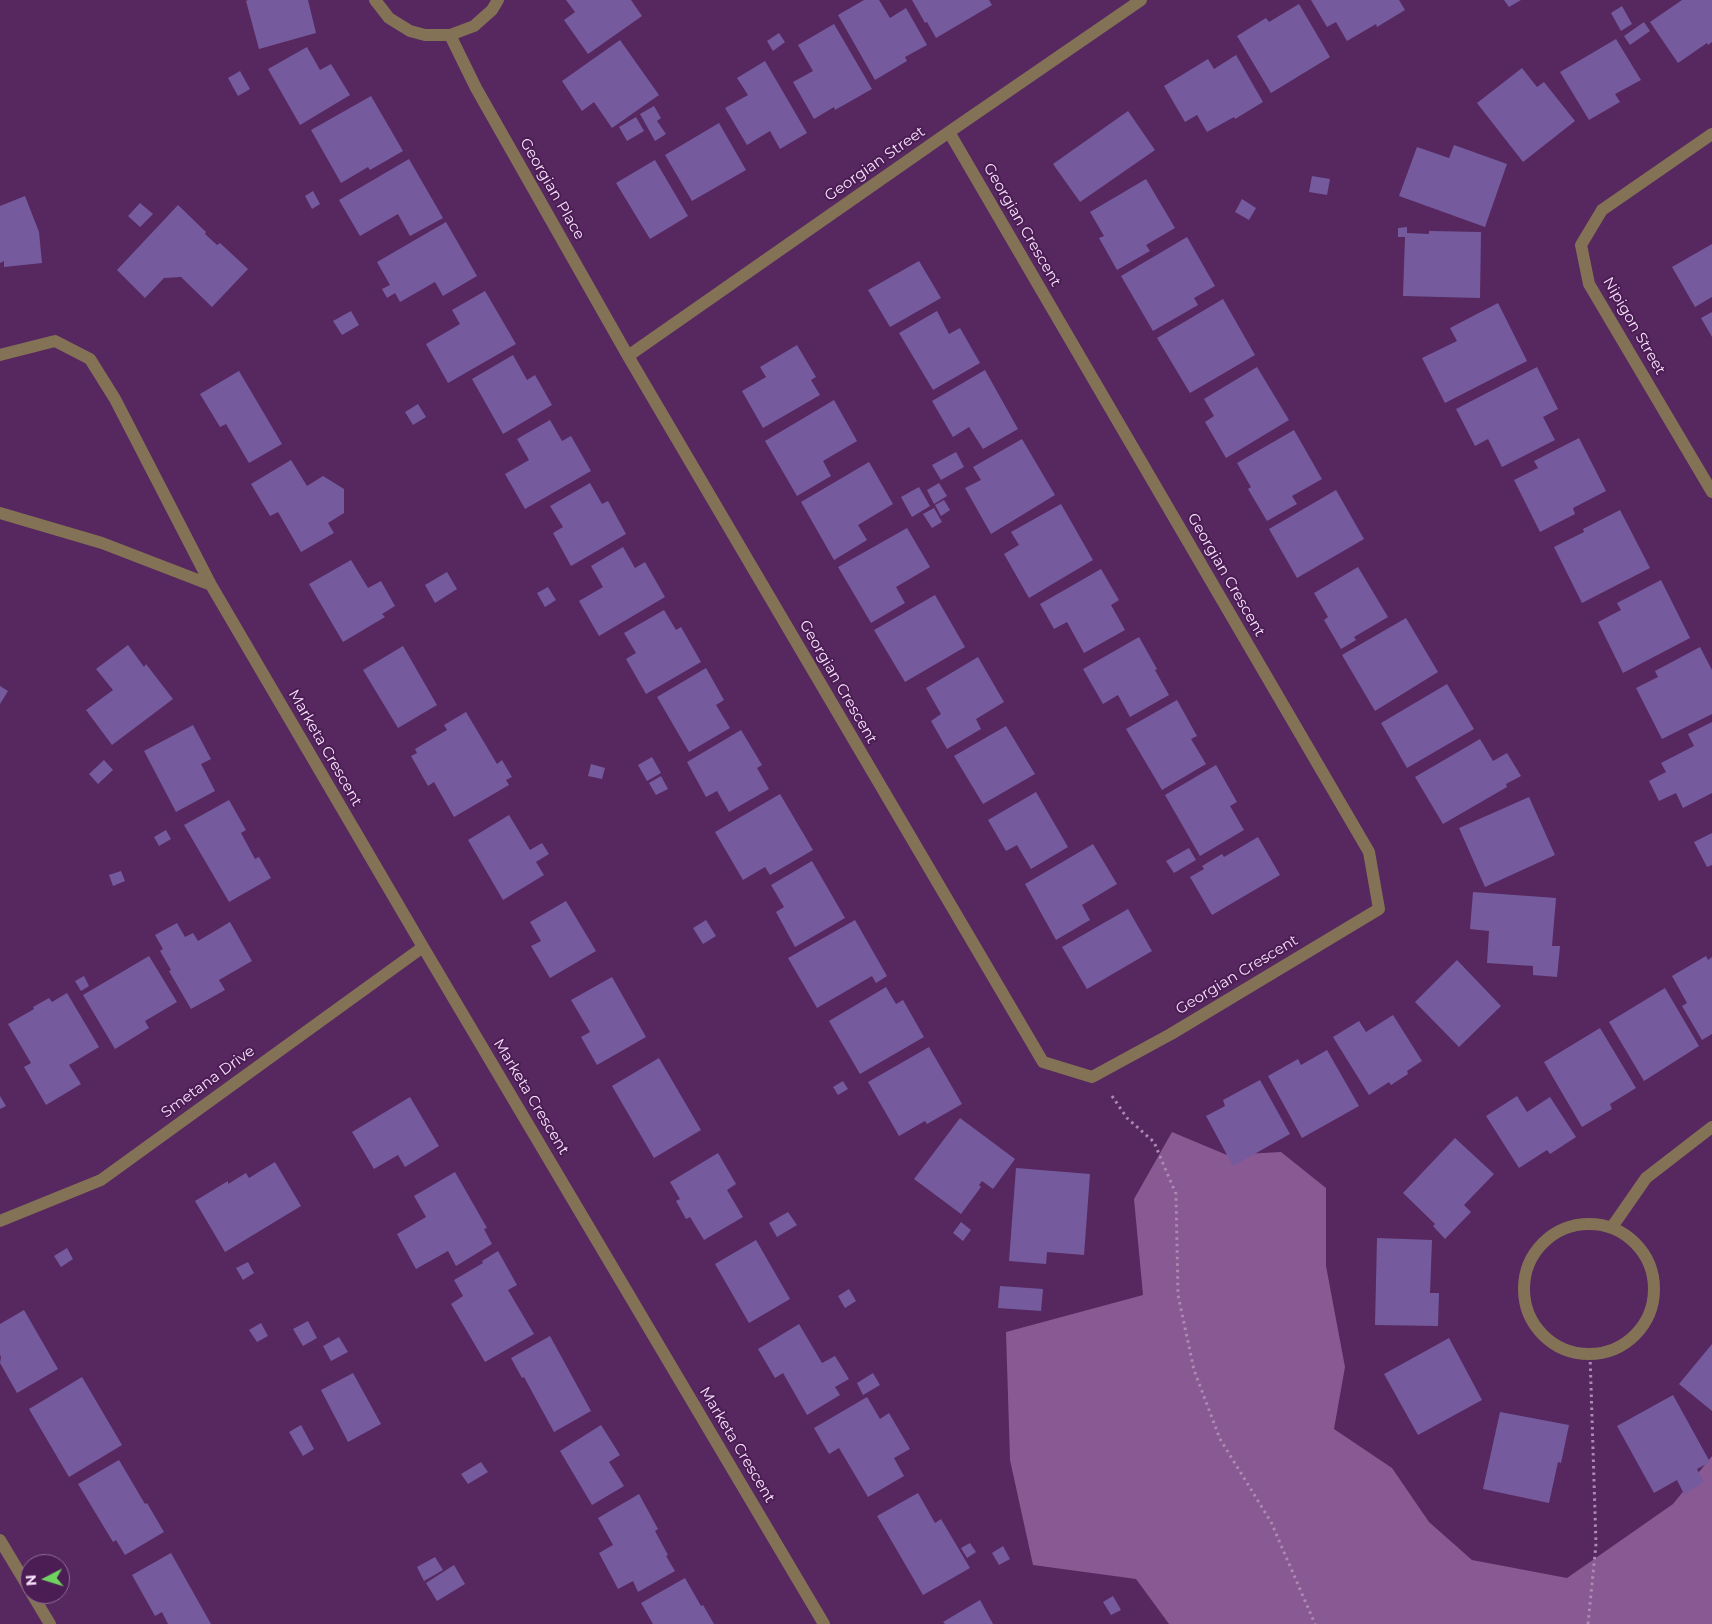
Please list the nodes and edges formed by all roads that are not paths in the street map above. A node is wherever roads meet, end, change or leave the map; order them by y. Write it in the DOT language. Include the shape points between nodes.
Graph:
graph roads {
  1 [pos="375,0"];
  2 [pos="498,0"];
  3 [pos="1141,0"];
  4 [pos="450,35"];
  5 [pos="948,132"];
  6 [pos="1712,134"];
  7 [pos="0,355"];
  8 [pos="628,356"];
  9 [pos="1712,492"];
  10 [pos="0,513"];
  11 [pos="211,585"];
  12 [pos="423,947"];
  13 [pos="1712,1127"];
  14 [pos="0,1221"];
  15 [pos="1612,1227"];
  16 [pos="0,1540"];
  17 [pos="20,1573"];
  18 [pos="38,1604"];
  19 [pos="50,1624"];
  20 [pos="824,1624"];
  1 -- 4 [label="street" via="389,18 410,31"];
  2 -- 4 [label="street" via="474,26"];
  3 -- 5 [label="street, Georgian Street"];
  4 -- 8 [label="street, Georgian Place" via="476,88"];
  5 -- 8 [label="street, Georgian Street"];
  5 -- 8 [label="street, Georgian Crescent" via="1369,852 1378,910 1171,1034 1092,1077 1043,1062"];
  6 -- 9 [label="street, Nipigon Street" via="1602,210 1581,245 1589,284"];
  7 -- 11 [label="street, Marketa Crescent" via="55,341 90,359 115,399"];
  10 -- 11 [label="street" via="102,543"];
  11 -- 12 [label="street, Marketa Crescent"];
  12 -- 14 [label="street, Smetana Drive" via="101,1180"];
  12 -- 20 [label="street, Marketa Crescent"];
  13 -- 15 [label="street" via="1646,1178"];
  15 -- 15 [label="street" via="1590,1223 1567,1227 1540,1244 1528,1264 1524,1298 1531,1319 1547,1339 1566,1350 1590,1354 1612,1350 1631,1338 1646,1321 1653,1300 1654,1278 1646,1256 1631,1239"];
  16 -- 17 [label="street"];
  18 -- 19 [label="street"];
}
